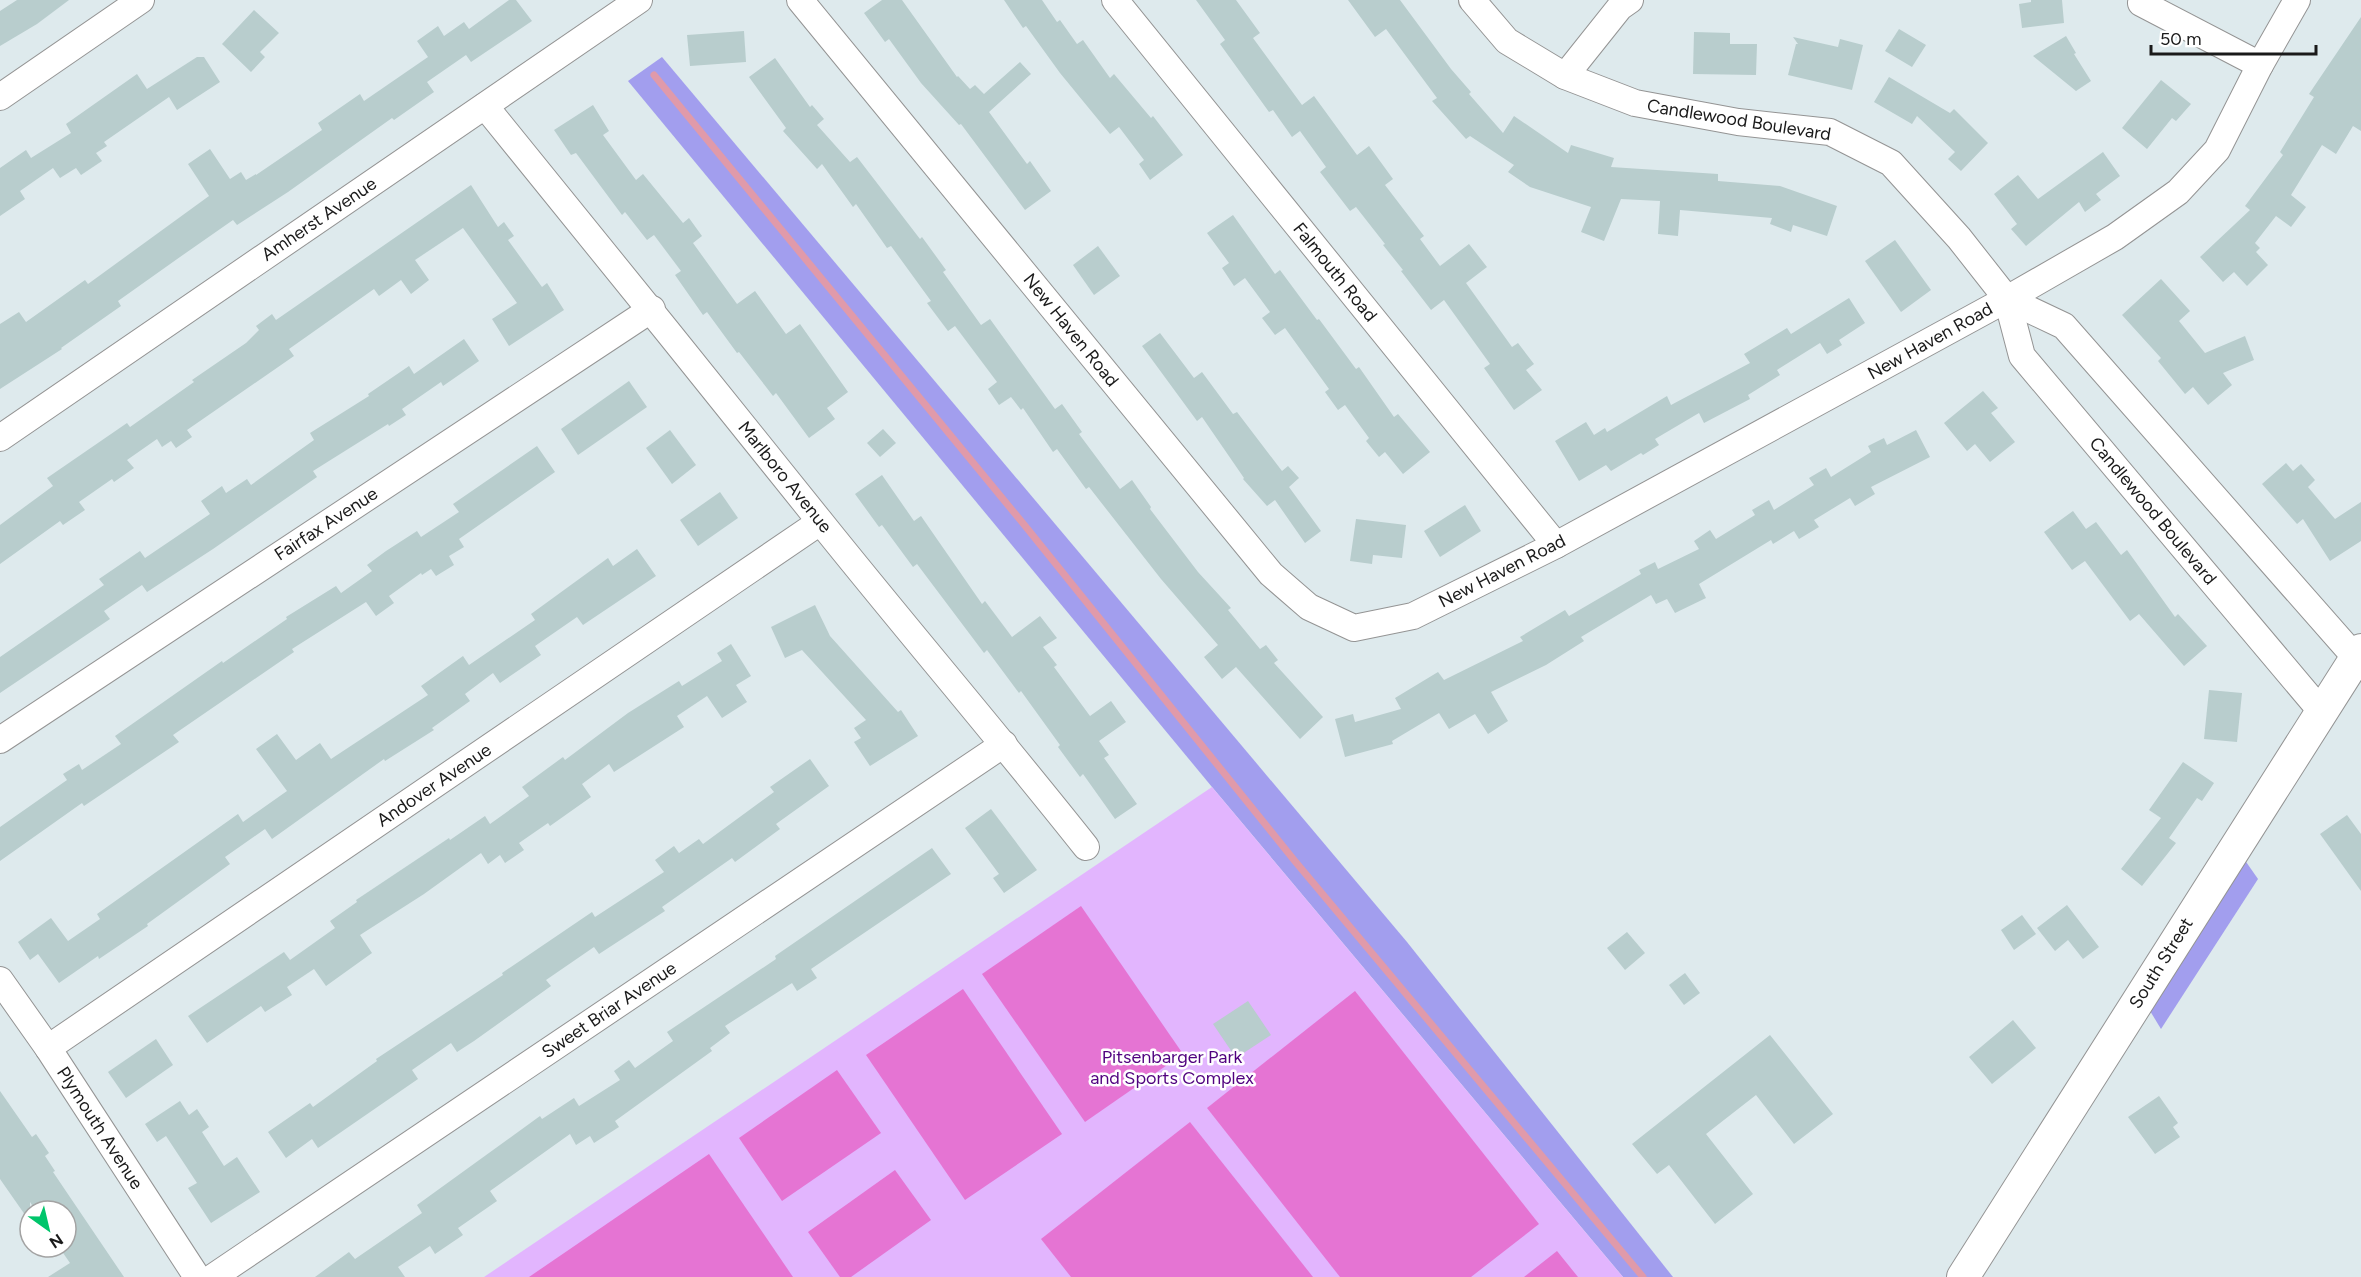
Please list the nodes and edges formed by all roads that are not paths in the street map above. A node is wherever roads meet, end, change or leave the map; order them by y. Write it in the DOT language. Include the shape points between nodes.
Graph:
graph roads {
  1 [pos="141,0"];
  2 [pos="639,0"];
  3 [pos="800,0"];
  4 [pos="1115,0"];
  5 [pos="1472,0"];
  6 [pos="1630,0"];
  7 [pos="2296,0"];
  8 [pos="2141,3"];
  9 [pos="2260,65"];
  10 [pos="1565,76"];
  11 [pos="0,97"];
  12 [pos="485,106"];
  13 [pos="2007,299"];
  14 [pos="652,309"];
  15 [pos="0,438"];
  16 [pos="820,522"];
  17 [pos="1556,545"];
  18 [pos="2359,654"];
  19 [pos="2321,711"];
  20 [pos="0,740"];
  21 [pos="1004,744"];
  22 [pos="1086,847"];
  23 [pos="0,980"];
  24 [pos="48,1048"];
  25 [pos="197,1277"];
  26 [pos="213,1277"];
  27 [pos="1963,1277"];
  1 -- 11 [label="street"];
  2 -- 12 [label="street, Amherst Avenue"];
  3 -- 17 [label="street, New Haven Road" via="1271,574 1309,607 1354,628 1413,616"];
  4 -- 17 [label="street, Falmouth Road"];
  5 -- 10 [label="street, Candlewood Boulevard" via="1507,41"];
  6 -- 10 [label="street" via="1620,7"];
  7 -- 9 [label="street, New Haven Road"];
  8 -- 9 [label="street"];
  9 -- 13 [label="street, New Haven Road" via="2217,150 2178,192 2115,237"];
  10 -- 13 [label="street, Candlewood Boulevard" via="1635,103 1738,122 1830,132 1891,163 1959,238"];
  12 -- 14 [label="street, Marlboro Avenue"];
  12 -- 15 [label="street, Amherst Avenue"];
  13 -- 17 [label="street, New Haven Road"];
  13 -- 18 [label="street, Candlewood Boulevard" via="2064,326"];
  13 -- 19 [label="street, Candlewood Boulevard" via="2022,356"];
  14 -- 16 [label="street, Marlboro Avenue"];
  14 -- 20 [label="street, Fairfax Avenue"];
  16 -- 21 [label="street, Marlboro Avenue"];
  16 -- 24 [label="street, Andover Avenue"];
  18 -- 19 [label="street, South Street"];
  19 -- 27 [label="street, South Street"];
  21 -- 22 [label="street, Marlboro Avenue"];
  21 -- 26 [label="street, Sweet Briar Avenue"];
  23 -- 24 [label="street, Plymouth Avenue"];
  24 -- 25 [label="street, Plymouth Avenue"];
}
